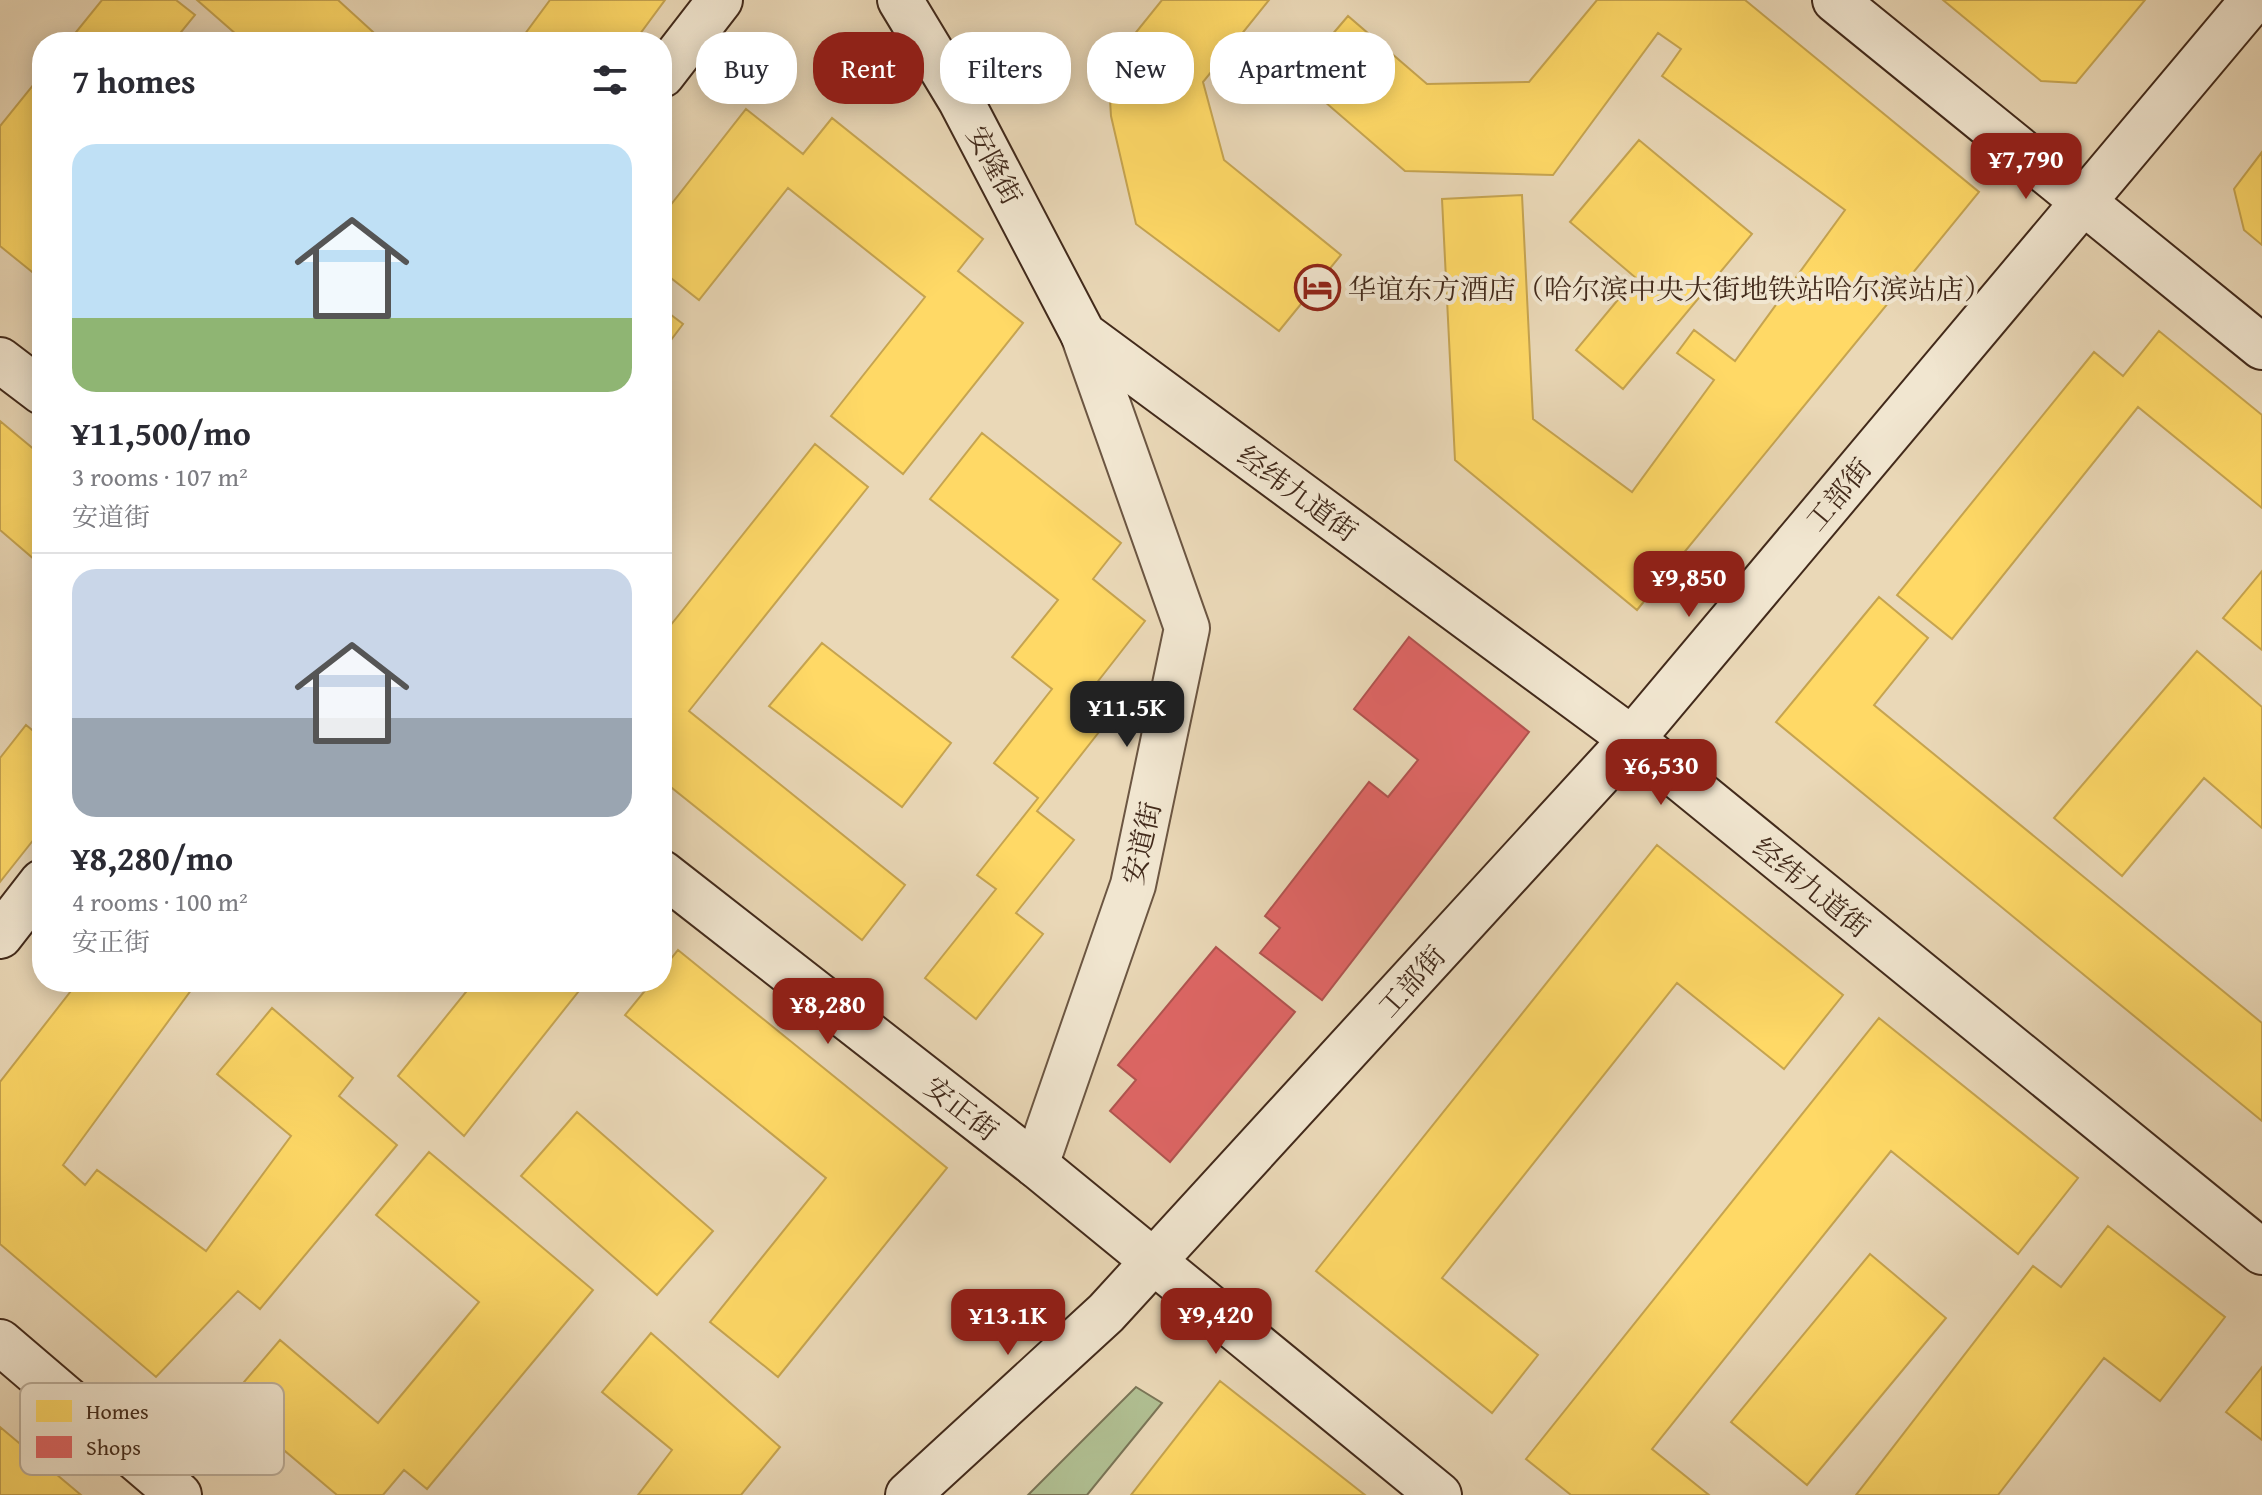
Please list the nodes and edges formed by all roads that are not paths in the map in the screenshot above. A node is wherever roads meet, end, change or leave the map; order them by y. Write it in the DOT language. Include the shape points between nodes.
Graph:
graph roads {
  1 [pos="720,0"];
  2 [pos="900,0"];
  3 [pos="1835,0"];
  4 [pos="2253,0"];
  5 [pos="672,62"];
  6 [pos="2082,203"];
  7 [pos="1083,334"];
  8 [pos="2262,347"];
  9 [pos="0,360"];
  10 [pos="32,384"];
  11 [pos="1632,739"];
  12 [pos="672,881"];
  13 [pos="32,895"];
  14 [pos="0,936"];
  15 [pos="1036,1165"];
  16 [pos="2262,1252"];
  17 [pos="1153,1262"];
  18 [pos="0,1342"];
  19 [pos="48,1383"];
  20 [pos="156,1475"];
  21 [pos="179,1495"];
  22 [pos="908,1495"];
  23 [pos="1439,1495"];
  1 -- 5 [label="street"];
  2 -- 7 [label="street, 安隆街" via="961,101"];
  3 -- 6 [label="street"];
  4 -- 6 [label="street, 工部街"];
  6 -- 8 [label="street"];
  6 -- 11 [label="street, 工部街"];
  7 -- 11 [label="street, 经纬九道街"];
  7 -- 15 [label="street, 安道街" via="1187,628 1133,885"];
  9 -- 10 [label="street"];
  11 -- 16 [label="street, 经纬九道街"];
  11 -- 17 [label="street, 工部街"];
  12 -- 15 [label="street, 安正街"];
  13 -- 14 [label="street"];
  15 -- 17 [label="street, 安正街"];
  17 -- 22 [label="street" via="1106,1313"];
  17 -- 23 [label="street, 安正街"];
  18 -- 19 [label="street"];
  20 -- 21 [label="street"];
}
